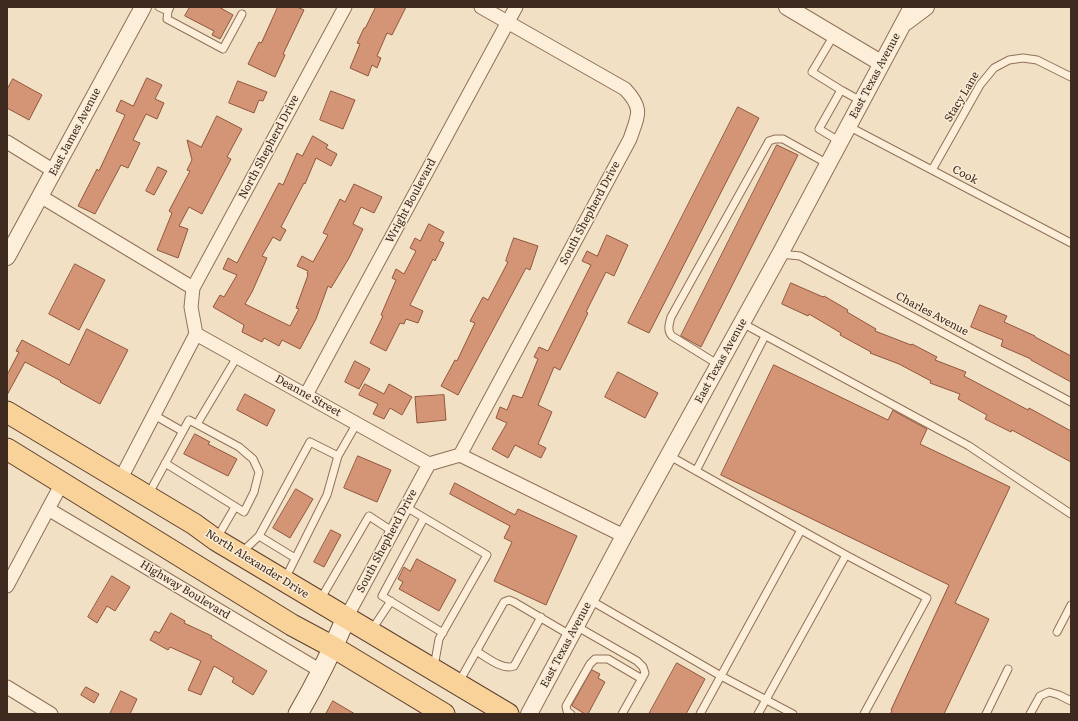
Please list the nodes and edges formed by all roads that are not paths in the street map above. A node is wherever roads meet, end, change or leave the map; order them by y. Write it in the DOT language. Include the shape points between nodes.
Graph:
graph roads {
  1 [pos="143,7"];
  2 [pos="159,7"];
  3 [pos="344,7"];
  4 [pos="481,7"];
  5 [pos="516,7"];
  6 [pos="787,7"];
  7 [pos="912,7"];
  8 [pos="926,7"];
  9 [pos="169,9"];
  10 [pos="242,14"];
  11 [pos="508,22"];
  12 [pos="902,26"];
  13 [pos="834,35"];
  14 [pos="881,63"];
  15 [pos="1071,77"];
  16 [pos="842,90"];
  17 [pos="861,101"];
  18 [pos="848,126"];
  19 [pos="839,141"];
  20 [pos="7,142"];
  21 [pos="828,164"];
  22 [pos="932,170"];
  23 [pos="54,171"];
  24 [pos="40,196"];
  25 [pos="1071,243"];
  26 [pos="780,254"];
  27 [pos="7,257"];
  28 [pos="193,288"];
  29 [pos="742,323"];
  30 [pos="196,334"];
  31 [pos="766,336"];
  32 [pos="237,357"];
  33 [pos="719,365"];
  34 [pos="306,395"];
  35 [pos="1071,402"];
  36 [pos="7,412"];
  37 [pos="154,415"];
  38 [pos="357,423"];
  39 [pos="197,424"];
  40 [pos="182,431"];
  41 [pos="7,449"];
  42 [pos="668,455"];
  43 [pos="338,456"];
  44 [pos="460,456"];
  45 [pos="165,463"];
  46 [pos="429,464"];
  47 [pos="696,471"];
  48 [pos="120,480"];
  49 [pos="62,483"];
  50 [pos="147,496"];
  51 [pos="235,507"];
  52 [pos="406,507"];
  53 [pos="48,509"];
  54 [pos="1071,514"];
  55 [pos="424,518"];
  56 [pos="800,530"];
  57 [pos="392,531"];
  58 [pos="259,536"];
  59 [pos="624,536"];
  60 [pos="216,540"];
  61 [pos="240,555"];
  62 [pos="846,555"];
  63 [pos="295,558"];
  64 [pos="199,567"];
  65 [pos="284,581"];
  66 [pos="7,586"];
  67 [pos="590,600"];
  68 [pos="391,601"];
  69 [pos="319,602"];
  70 [pos="1071,605"];
  71 [pos="541,617"];
  72 [pos="346,618"];
  73 [pos="573,630"];
  74 [pos="370,632"];
  75 [pos="443,632"];
  76 [pos="1057,632"];
  77 [pos="333,647"];
  78 [pos="476,651"];
  79 [pos="434,670"];
  80 [pos="1008,670"];
  81 [pos="321,671"];
  82 [pos="721,676"];
  83 [pos="642,679"];
  84 [pos="458,684"];
  85 [pos="7,687"];
  86 [pos="766,700"];
  87 [pos="1071,701"];
  88 [pos="568,713"];
  89 [pos="51,714"];
  90 [pos="298,714"];
  91 [pos="444,714"];
  92 [pos="508,714"];
  93 [pos="529,714"];
  94 [pos="622,714"];
  95 [pos="700,714"];
  96 [pos="758,714"];
  97 [pos="793,714"];
  98 [pos="864,714"];
  99 [pos="986,714"];
  100 [pos="1030,714"];
  1 -- 23 [label="street, East James Avenue"];
  2 -- 9 [label="lane"];
  3 -- 28 [label="street, North Shepherd Drive"];
  4 -- 11 [label="street"];
  5 -- 11 [label="street, Wright Boulevard"];
  6 -- 13 [label="street"];
  7 -- 12 [label="street, East Texas Avenue"];
  8 -- 12 [label="street"];
  9 -- 10 [label="lane" via="167,19 223,49"];
  11 -- 34 [label="street, Wright Boulevard"];
  11 -- 44 [label="street, South Shepherd Drive" via="626,89 638,108 630,139"];
  12 -- 14 [label="street, East Texas Avenue"];
  13 -- 14 [label="street"];
  13 -- 16 [label="lane" via="812,72"];
  14 -- 17 [label="street, East Texas Avenue"];
  15 -- 22 [label="lane, Stacy Lane" via="1037,60 1023,58 1009,60 994,68 980,85"];
  16 -- 17 [label="lane"];
  16 -- 19 [label="lane" via="819,129"];
  17 -- 18 [label="street, East Texas Avenue"];
  18 -- 19 [label="street, East Texas Avenue"];
  18 -- 22 [label="lane, Cook"];
  19 -- 21 [label="street, East Texas Avenue"];
  20 -- 23 [label="street"];
  21 -- 26 [label="street, East Texas Avenue"];
  21 -- 33 [label="lane" via="783,140 775,139 769,142 671,317 669,333 672,336"];
  22 -- 25 [label="lane, Cook"];
  23 -- 24 [label="street, East James Avenue"];
  24 -- 27 [label="street, East James Avenue"];
  24 -- 28 [label="street"];
  26 -- 29 [label="street, East Texas Avenue"];
  26 -- 35 [label="lane, Charles Avenue" via="800,256"];
  28 -- 30 [label="street" via="191,307"];
  29 -- 31 [label="lane"];
  29 -- 33 [label="street, East Texas Avenue"];
  30 -- 32 [label="street, Deanne Street"];
  30 -- 37 [label="street"];
  31 -- 47 [label="lane"];
  31 -- 54 [label="lane" via="969,446"];
  32 -- 34 [label="street, Deanne Street"];
  32 -- 39 [label="lane"];
  33 -- 42 [label="street, East Texas Avenue"];
  34 -- 38 [label="street, Deanne Street"];
  36 -- 48 [label="main road, North Alexander Drive"];
  37 -- 40 [label="lane"];
  37 -- 48 [label="street"];
  38 -- 43 [label="lane"];
  38 -- 46 [label="street, Deanne Street"];
  39 -- 40 [label="lane" via="189,420"];
  39 -- 51 [label="lane" via="239,447 253,459 259,472 254,492 244,512"];
  40 -- 45 [label="lane"];
  41 -- 49 [label="main road"];
  42 -- 47 [label="lane"];
  42 -- 59 [label="street, East Texas Avenue"];
  43 -- 58 [label="lane" via="310,442"];
  43 -- 63 [label="lane" via="327,495"];
  44 -- 46 [label="street"];
  44 -- 59 [label="street"];
  45 -- 50 [label="lane"];
  45 -- 51 [label="lane"];
  46 -- 52 [label="street, South Shepherd Drive"];
  47 -- 56 [label="lane"];
  48 -- 50 [label="main road, North Alexander Drive"];
  49 -- 53 [label="street"];
  49 -- 64 [label="main road"];
  50 -- 60 [label="main road, North Alexander Drive"];
  51 -- 60 [label="lane"];
  52 -- 55 [label="lane"];
  52 -- 57 [label="street, South Shepherd Drive"];
  53 -- 66 [label="street"];
  53 -- 81 [label="street, Highway Boulevard"];
  55 -- 68 [label="lane" via="382,596"];
  55 -- 75 [label="lane" via="487,555"];
  56 -- 62 [label="lane"];
  56 -- 82 [label="lane"];
  57 -- 69 [label="lane" via="369,516"];
  57 -- 72 [label="street, South Shepherd Drive"];
  58 -- 61 [label="lane"];
  58 -- 63 [label="lane"];
  59 -- 67 [label="street, East Texas Avenue"];
  60 -- 61 [label="main road, North Alexander Drive"];
  60 -- 64 [label="main road"];
  61 -- 65 [label="main road, North Alexander Drive"];
  62 -- 86 [label="lane"];
  62 -- 98 [label="lane" via="927,598"];
  63 -- 65 [label="lane"];
  64 -- 77 [label="main road" via="292,625"];
  65 -- 69 [label="main road, North Alexander Drive"];
  67 -- 73 [label="street, East Texas Avenue"];
  67 -- 82 [label="lane"];
  68 -- 74 [label="lane"];
  68 -- 75 [label="lane"];
  69 -- 72 [label="main road, North Alexander Drive"];
  70 -- 76 [label="lane"];
  71 -- 73 [label="lane"];
  71 -- 78 [label="lane" via="514,602 504,602"];
  71 -- 78 [label="lane" via="514,666 504,667"];
  72 -- 74 [label="main road, North Alexander Drive"];
  72 -- 77 [label="main road"];
  73 -- 83 [label="lane" via="637,661 645,673"];
  73 -- 93 [label="street, East Texas Avenue"];
  74 -- 79 [label="main road, North Alexander Drive"];
  75 -- 79 [label="lane" via="439,638"];
  77 -- 81 [label="main road"];
  77 -- 91 [label="main road"];
  78 -- 84 [label="lane"];
  79 -- 84 [label="main road, North Alexander Drive"];
  80 -- 99 [label="lane"];
  81 -- 90 [label="main road"];
  82 -- 86 [label="lane"];
  82 -- 95 [label="lane"];
  83 -- 88 [label="lane" via="608,659 596,658 566,706"];
  83 -- 94 [label="lane"];
  84 -- 92 [label="main road, North Alexander Drive"];
  85 -- 89 [label="street"];
  86 -- 96 [label="lane"];
  86 -- 97 [label="lane"];
  87 -- 100 [label="lane" via="1049,692 1040,696"];
}
